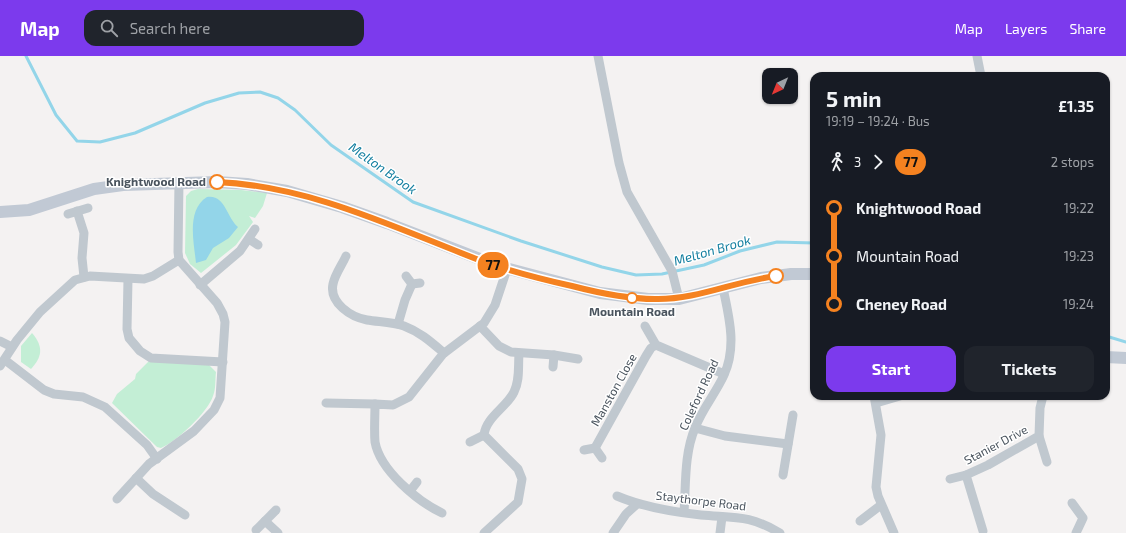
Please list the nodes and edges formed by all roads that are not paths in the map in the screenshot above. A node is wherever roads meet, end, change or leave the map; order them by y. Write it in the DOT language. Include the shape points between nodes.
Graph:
graph roads {
  1 [pos="598,56"];
  2 [pos="977,56"];
  3 [pos="980,72"];
  4 [pos="179,182"];
  5 [pos="88,208"];
  6 [pos="0,212"];
  7 [pos="255,229"];
  8 [pos="249,238"];
  9 [pos="258,245"];
  10 [pos="346,256"];
  11 [pos="179,260"];
  12 [pos="507,269"];
  13 [pos="810,274"];
  14 [pos="406,276"];
  15 [pos="84,277"];
  16 [pos="128,279"];
  17 [pos="200,285"];
  18 [pos="723,288"];
  19 [pos="679,299"];
  20 [pos="398,324"];
  21 [pos="480,326"];
  22 [pos="645,326"];
  23 [pos="0,341"];
  24 [pos="656,345"];
  25 [pos="12,348"];
  26 [pos="444,353"];
  27 [pos="519,354"];
  28 [pos="554,355"];
  29 [pos="1110,357"];
  30 [pos="1126,358"];
  31 [pos="578,359"];
  32 [pos="223,362"];
  33 [pos="2,363"];
  34 [pos="553,367"];
  35 [pos="724,374"];
  36 [pos="875,400"];
  37 [pos="1042,400"];
  38 [pos="337,402"];
  39 [pos="326,403"];
  40 [pos="375,404"];
  41 [pos="337,412"];
  42 [pos="793,415"];
  43 [pos="695,428"];
  44 [pos="484,435"];
  45 [pos="1038,436"];
  46 [pos="470,442"];
  47 [pos="788,444"];
  48 [pos="595,448"];
  49 [pos="584,450"];
  50 [pos="602,458"];
  51 [pos="157,459"];
  52 [pos="1046,462"];
  53 [pos="783,475"];
  54 [pos="966,475"];
  55 [pos="136,478"];
  56 [pos="950,479"];
  57 [pos="417,482"];
  58 [pos="410,491"];
  59 [pos="617,496"];
  60 [pos="117,499"];
  61 [pos="1072,503"];
  62 [pos="637,504"];
  63 [pos="880,505"];
  64 [pos="175,508"];
  65 [pos="276,510"];
  66 [pos="684,512"];
  67 [pos="442,513"];
  68 [pos="185,515"];
  69 [pos="170,517"];
  70 [pos="722,517"];
  71 [pos="265,521"];
  72 [pos="860,521"];
  73 [pos="256,530"];
  74 [pos="983,531"];
  75 [pos="278,533"];
  76 [pos="484,533"];
  77 [pos="613,533"];
  78 [pos="720,533"];
  79 [pos="780,533"];
  80 [pos="894,533"];
  81 [pos="1076,533"];
  1 -- 19 [label="street" via="627,192 668,265 677,285"];
  2 -- 3 [label="street"];
  4 -- 6 [label="street" via="111,186 32,209"];
  4 -- 11 [label="street"];
  4 -- 12 [label="street" via="247,184 287,191 387,223"];
  5 -- 15 [label="street" via="73,212 84,233"];
  7 -- 8 [label="street"];
  8 -- 9 [label="street"];
  8 -- 17 [label="street" via="238,253"];
  10 -- 20 [label="street" via="329,283 337,302 346,311 365,320"];
  11 -- 16 [label="street" via="151,277"];
  11 -- 17 [label="street"];
  12 -- 19 [label="street" via="600,293 648,299"];
  12 -- 21 [label="street" via="494,306"];
  13 -- 18 [label="street" via="761,278"];
  14 -- 20 [label="street" via="416,283 404,300"];
  15 -- 16 [label="street"];
  15 -- 25 [label="street" via="73,281 43,310"];
  16 -- 32 [label="street" via="126,329 129,338 140,351 154,358"];
  17 -- 32 [label="street" via="217,303 223,314"];
  18 -- 19 [label="street"];
  18 -- 35 [label="street, Coleford Road" via="732,335"];
  20 -- 26 [label="street" via="423,335"];
  21 -- 26 [label="street"];
  21 -- 27 [label="street" via="499,346"];
  22 -- 24 [label="street"];
  23 -- 25 [label="street"];
  24 -- 35 [label="street"];
  24 -- 48 [label="street, Manston Close" via="646,356"];
  25 -- 33 [label="street"];
  26 -- 40 [label="street" via="409,397 393,405"];
  27 -- 28 [label="street"];
  27 -- 44 [label="street" via="515,391 489,423"];
  28 -- 31 [label="street"];
  28 -- 34 [label="street"];
  29 -- 30 [label="street"];
  32 -- 51 [label="street" via="222,390 216,407 191,434"];
  33 -- 51 [label="street" via="46,391 80,396 105,407 142,440"];
  35 -- 43 [label="street, Coleford Road"];
  36 -- 63 [label="street" via="882,434 876,487"];
  37 -- 45 [label="street, Stanier Drive"];
  38 -- 39 [label="street"];
  38 -- 40 [label="street"];
  38 -- 41 [label="street"];
  40 -- 58 [label="street" via="375,441 378,452 390,472"];
  42 -- 47 [label="street"];
  43 -- 47 [label="street" via="725,436"];
  43 -- 66 [label="street, Coleford Road" via="688,454"];
  44 -- 46 [label="street"];
  44 -- 76 [label="street" via="518,469 522,479 518,502"];
  45 -- 52 [label="street, Stanier Drive"];
  45 -- 54 [label="street, Stanier Drive"];
  47 -- 53 [label="street"];
  48 -- 49 [label="street"];
  48 -- 50 [label="street"];
  51 -- 55 [label="street"];
  54 -- 56 [label="street, Stanier Drive"];
  54 -- 74 [label="street, Stanier Drive"];
  55 -- 60 [label="street"];
  55 -- 64 [label="street" via="153,494"];
  57 -- 58 [label="street"];
  58 -- 67 [label="street"];
  59 -- 62 [label="street, Staythorpe Road"];
  61 -- 81 [label="street" via="1083,518"];
  62 -- 66 [label="street, Staythorpe Road"];
  62 -- 77 [label="street" via="626,514"];
  63 -- 72 [label="street"];
  63 -- 80 [label="street"];
  64 -- 68 [label="street"];
  64 -- 69 [label="street"];
  65 -- 71 [label="street"];
  66 -- 70 [label="street, Staythorpe Road"];
  70 -- 78 [label="street"];
  70 -- 79 [label="street, Staythorpe Road" via="749,518"];
  71 -- 73 [label="street"];
  71 -- 75 [label="street"];
}
